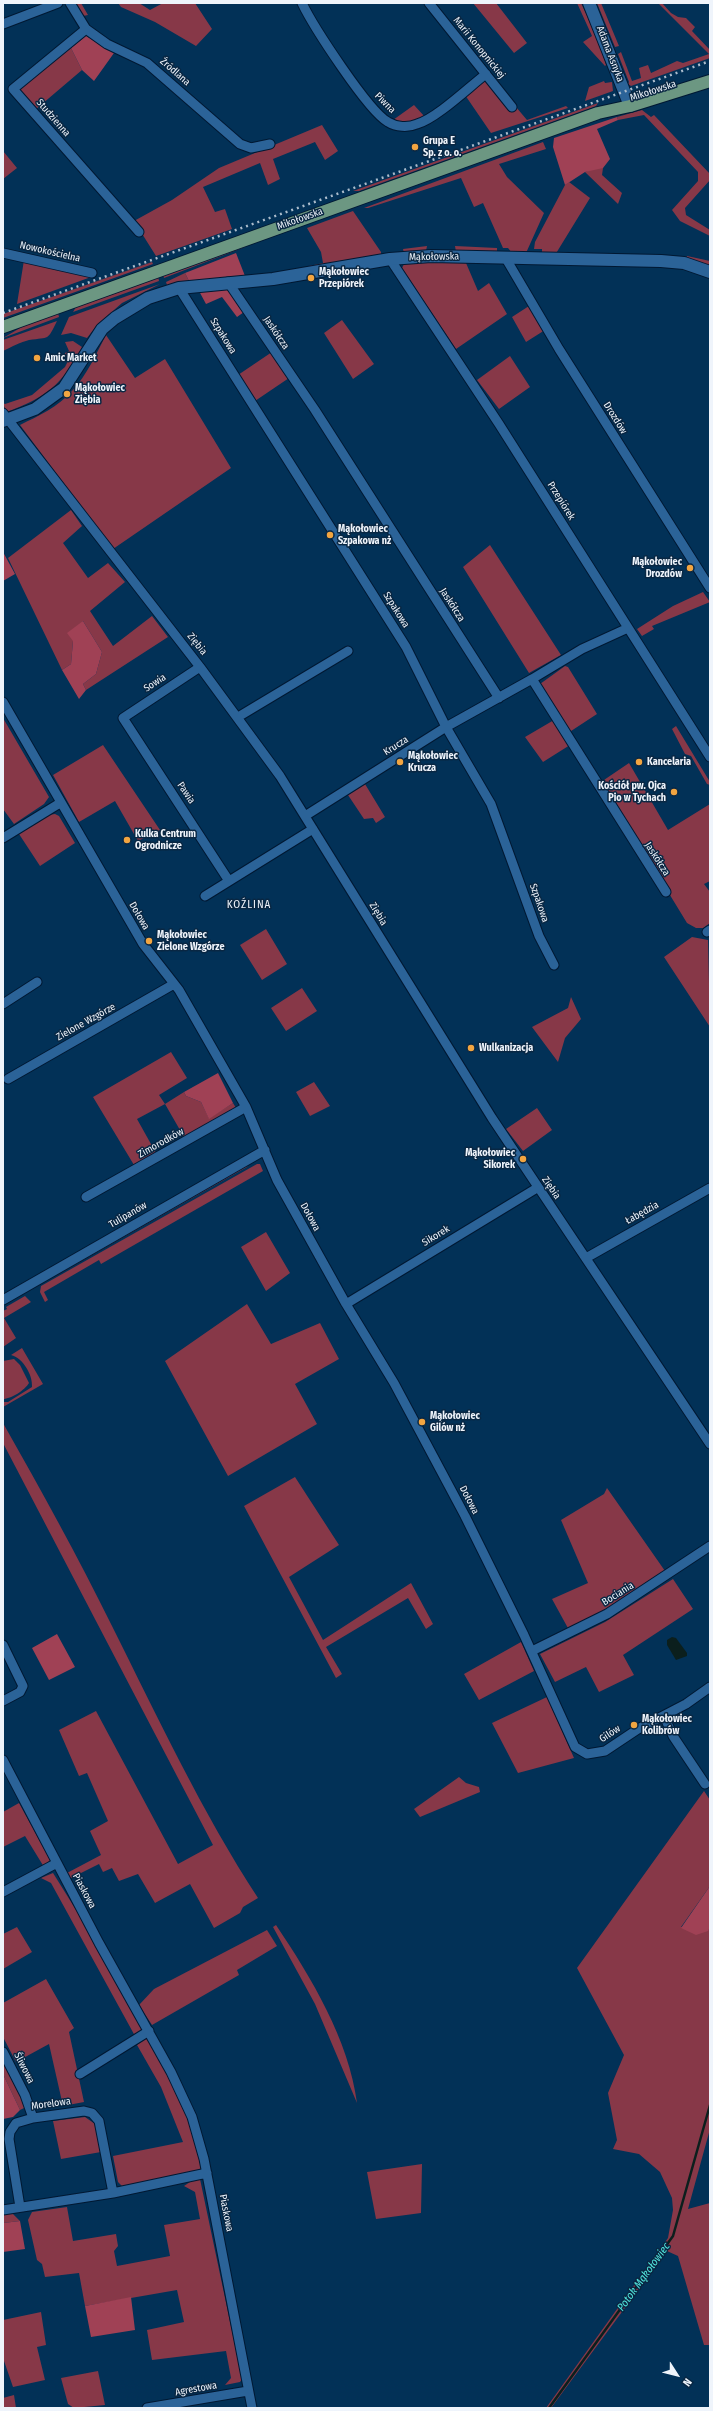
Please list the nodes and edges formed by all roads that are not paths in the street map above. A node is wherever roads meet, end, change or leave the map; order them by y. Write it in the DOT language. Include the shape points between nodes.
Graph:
graph roads {
  1 [pos="58,3"];
  2 [pos="70,3"];
  3 [pos="302,3"];
  4 [pos="429,3"];
  5 [pos="589,3"];
  6 [pos="3,24"];
  7 [pos="86,29"];
  8 [pos="710,73"];
  9 [pos="486,74"];
  10 [pos="710,81"];
  11 [pos="629,103"];
  12 [pos="512,107"];
  13 [pos="270,144"];
  14 [pos="139,232"];
  15 [pos="3,253"];
  16 [pos="505,257"];
  17 [pos="390,259"];
  18 [pos="710,272"];
  19 [pos="92,273"];
  20 [pos="228,282"];
  21 [pos="179,288"];
  22 [pos="3,327"];
  23 [pos="5,418"];
  24 [pos="710,588"];
  25 [pos="628,628"];
  26 [pos="348,651"];
  27 [pos="200,667"];
  28 [pos="532,679"];
  29 [pos="499,698"];
  30 [pos="3,702"];
  31 [pos="238,717"];
  32 [pos="123,718"];
  33 [pos="446,727"];
  34 [pos="710,757"];
  35 [pos="60,803"];
  36 [pos="305,816"];
  37 [pos="313,829"];
  38 [pos="3,838"];
  39 [pos="229,881"];
  40 [pos="666,892"];
  41 [pos="205,896"];
  42 [pos="554,965"];
  43 [pos="37,982"];
  44 [pos="174,984"];
  45 [pos="3,1004"];
  46 [pos="8,1079"];
  47 [pos="246,1107"];
  48 [pos="265,1150"];
  49 [pos="537,1188"];
  50 [pos="710,1188"];
  51 [pos="86,1197"];
  52 [pos="586,1258"];
  53 [pos="3,1300"];
  54 [pos="346,1304"];
  55 [pos="710,1444"];
  56 [pos="710,1546"];
  57 [pos="3,1645"];
  58 [pos="532,1651"];
  59 [pos="710,1687"];
  60 [pos="3,1701"];
  61 [pos="664,1716"];
  62 [pos="583,1753"];
  63 [pos="3,1760"];
  64 [pos="705,1784"];
  65 [pos="57,1863"];
  66 [pos="3,1892"];
  67 [pos="148,2031"];
  68 [pos="3,2052"];
  69 [pos="80,2074"];
  70 [pos="33,2118"];
  71 [pos="207,2173"];
  72 [pos="113,2193"];
  73 [pos="20,2207"];
  74 [pos="3,2210"];
  75 [pos="248,2391"];
  76 [pos="147,2408"];
  77 [pos="252,2408"];
  1 -- 6 [label="street"];
  2 -- 7 [label="street, Źródlana"];
  3 -- 9 [label="street, Piwna" via="311,22 369,103 384,119 394,124 410,126 426,120"];
  4 -- 9 [label="street, Marii Konopnickiej"];
  5 -- 11 [label="street, Adama Asnyka"];
  7 -- 13 [label="street, Źródlana" via="107,44 147,63 240,144 251,148"];
  7 -- 14 [label="street, Studzienna" via="13,89"];
  8 -- 11 [label="main road, Mikołowska"];
  9 -- 12 [label="street, Marii Konopnickiej"];
  10 -- 11 [label="main road, Mikołowska"];
  11 -- 22 [label="main road, Mikołowska"];
  15 -- 19 [label="street, Nowokościelna"];
  16 -- 17 [label="street, Mąkołowska" via="431,256"];
  16 -- 18 [label="street, Mąkołowska" via="661,261 684,263"];
  16 -- 24 [label="street, Drozdów" via="559,349"];
  17 -- 20 [label="street, Mąkołowska" via="273,279"];
  17 -- 25 [label="street, Przepiórek" via="499,424"];
  20 -- 21 [label="street, Mąkołowska"];
  20 -- 29 [label="street, Jaskółcza" via="328,430"];
  21 -- 23 [label="street, Mąkołowska" via="159,293 127,309 102,329 74,375 52,399 35,409"];
  21 -- 33 [label="street, Szpakowa" via="406,647"];
  23 -- 27 [label="street, Ziębia"];
  25 -- 28 [label="street" via="582,649"];
  25 -- 34 [label="street, Przepiórek"];
  26 -- 31 [label="street"];
  27 -- 31 [label="street, Ziębia"];
  27 -- 32 [label="street, Sowia"];
  28 -- 29 [label="street"];
  28 -- 40 [label="street, Jaskółcza"];
  29 -- 33 [label="street, Krucza"];
  30 -- 35 [label="street, Dołowa"];
  31 -- 36 [label="street, Ziębia"];
  32 -- 39 [label="street, Pawia"];
  33 -- 36 [label="street, Krucza"];
  33 -- 42 [label="street, Szpakowa" via="491,804 538,936"];
  35 -- 38 [label="street"];
  35 -- 44 [label="street, Dołowa" via="143,944"];
  36 -- 37 [label="street, Ziębia"];
  37 -- 39 [label="street"];
  37 -- 49 [label="street, Ziębia" via="442,1040"];
  39 -- 41 [label="street"];
  43 -- 45 [label="street"];
  44 -- 46 [label="street, Zielone Wzgórze"];
  44 -- 47 [label="street, Dołowa"];
  47 -- 48 [label="street, Dołowa"];
  47 -- 51 [label="street, Zimorodków"];
  48 -- 53 [label="street, Tulipanów"];
  48 -- 54 [label="street, Dołowa" via="278,1180"];
  49 -- 52 [label="street, Ziębia"];
  49 -- 54 [label="street, Sikorek"];
  50 -- 52 [label="street, Łabędzia"];
  52 -- 55 [label="street, Ziębia"];
  54 -- 58 [label="street, Dołowa" via="432,1452"];
  56 -- 58 [label="street, Bociania" via="607,1614"];
  57 -- 60 [label="street" via="23,1686 20,1692"];
  58 -- 62 [label="street, Dołowa" via="573,1743"];
  59 -- 61 [label="street, Gilów"];
  61 -- 62 [label="street, Gilów" via="605,1751 593,1755"];
  61 -- 64 [label="street" via="673,1736"];
  63 -- 65 [label="street, Piaskowa"];
  65 -- 66 [label="street"];
  65 -- 67 [label="street, Piaskowa"];
  67 -- 69 [label="street"];
  67 -- 71 [label="street, Piaskowa" via="188,2107 198,2134"];
  68 -- 70 [label="street, Śliwowa" via="25,2095"];
  70 -- 72 [label="street, Morelowa" via="84,2110 94,2114 99,2121"];
  70 -- 73 [label="street, Morelowa" via="16,2123 10,2132 10,2148"];
  71 -- 72 [label="street"];
  71 -- 75 [label="street, Piaskowa"];
  72 -- 73 [label="street"];
  73 -- 74 [label="street"];
  75 -- 76 [label="street, Agrestowa"];
  75 -- 77 [label="street, Piaskowa"];
}
